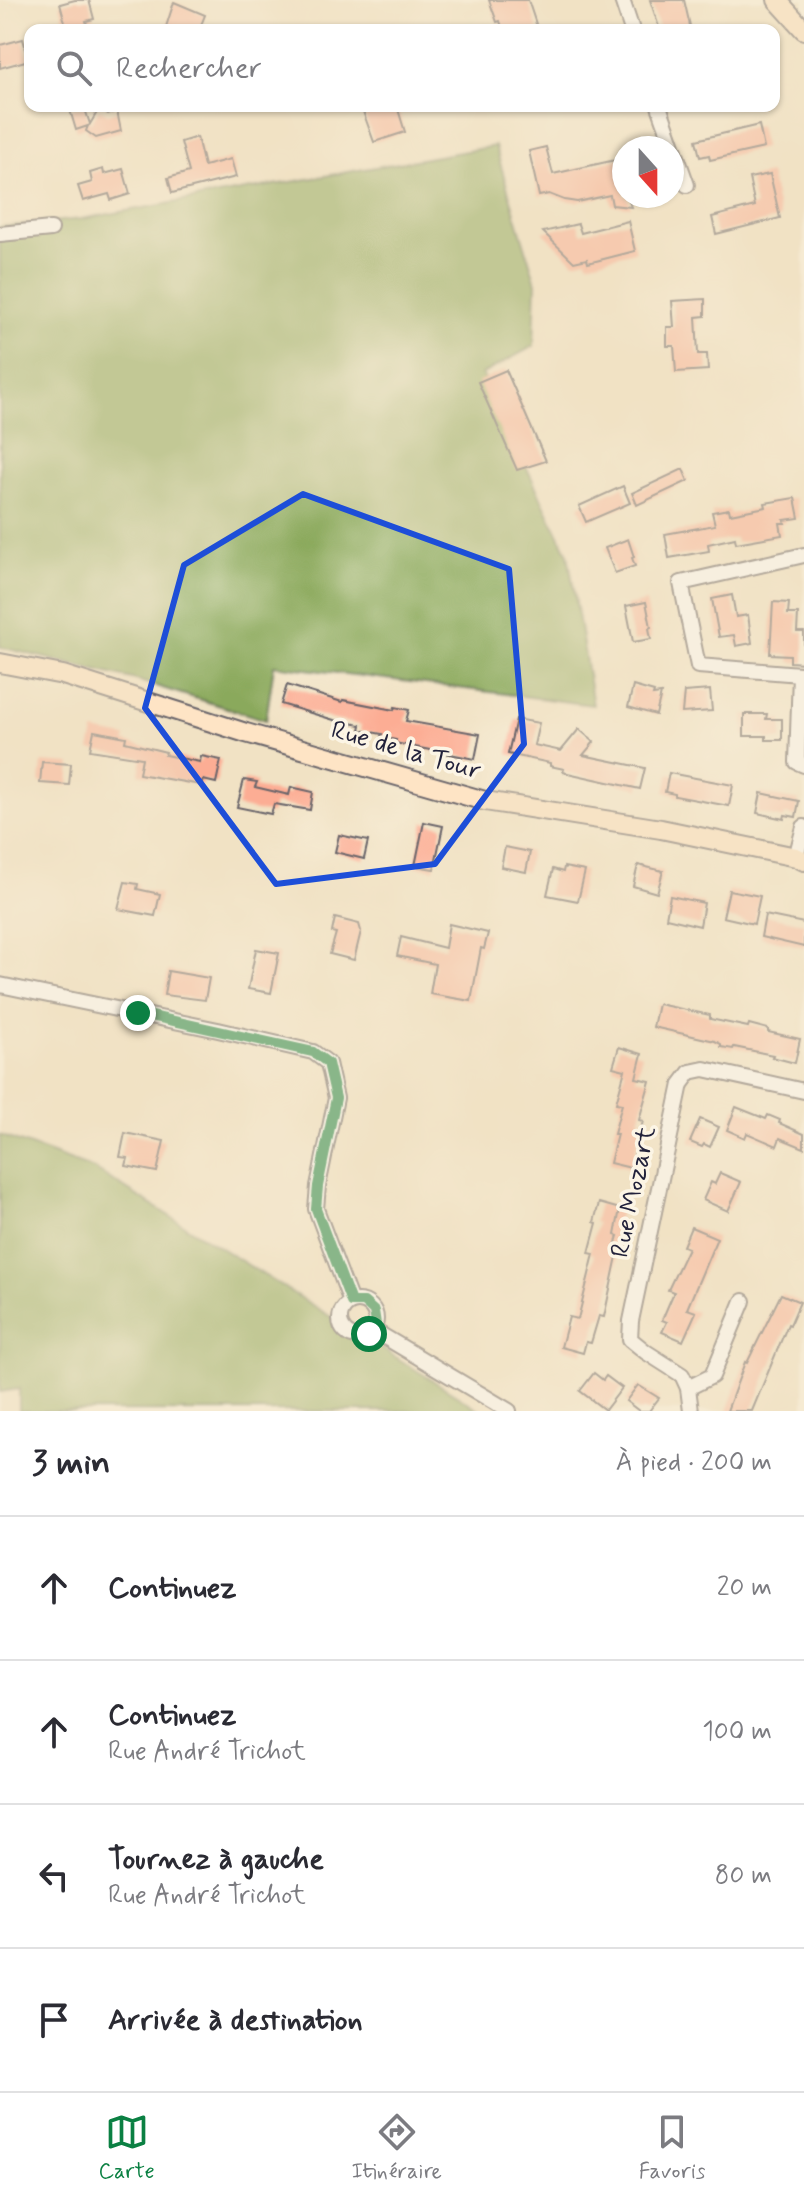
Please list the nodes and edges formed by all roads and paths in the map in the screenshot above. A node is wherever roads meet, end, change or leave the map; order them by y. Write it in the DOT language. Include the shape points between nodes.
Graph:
graph roads {
  1 [pos="622,0"];
  2 [pos="777,0"];
  3 [pos="630,24"];
  4 [pos="804,30"];
  5 [pos="661,112"];
  6 [pos="687,185"];
  7 [pos="51,229"];
  8 [pos="0,234"];
  9 [pos="804,555"];
  10 [pos="0,663"];
  11 [pos="804,765"];
  12 [pos="804,827"];
  13 [pos="800,859"];
  14 [pos="0,985"];
  15 [pos="804,1091"];
  16 [pos="743,1301"];
  17 [pos="351,1302"];
  18 [pos="373,1330"];
  19 [pos="688,1388"];
  20 [pos="509,1411"];
  21 [pos="691,1411"];
  1 -- 3 [label="street"];
  2 -- 4 [label="street"];
  5 -- 6 [label="street"];
  7 -- 8 [label="street"];
  9 -- 11 [label="street" via="681,583 698,666 800,674 797,762"];
  10 -- 13 [label="street, Rue de la Tour" via="63,675 485,801 661,829"];
  12 -- 13 [label="street"];
  14 -- 17 [label="street" via="313,1052 328,1063 336,1098 316,1209"];
  15 -- 19 [label="street, Rue Mozart" via="704,1069 690,1072 681,1084 630,1339 682,1375"];
  16 -- 19 [label="street" via="712,1376"];
  17 -- 18 [label="street" via="370,1305 376,1317"];
  17 -- 18 [label="street" via="341,1311 342,1329 357,1338"];
  18 -- 20 [label="street"];
  19 -- 21 [label="street"];
}
